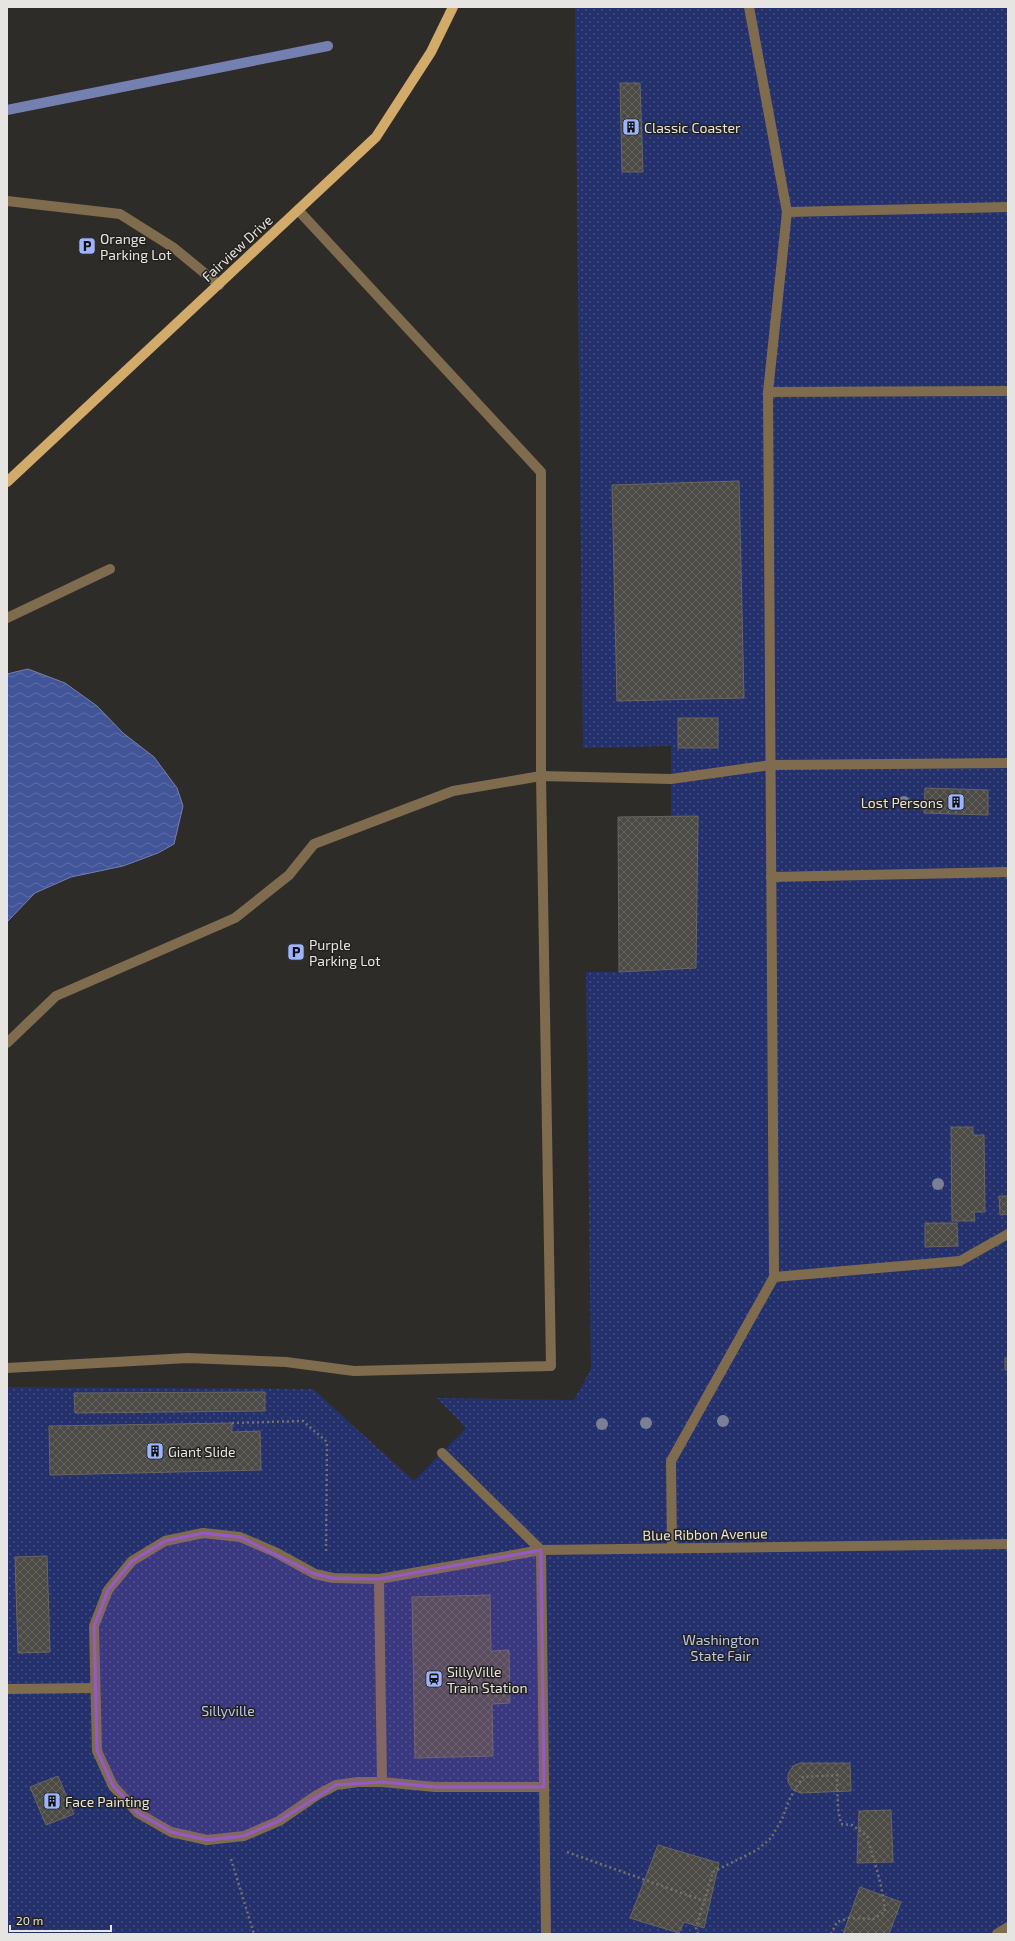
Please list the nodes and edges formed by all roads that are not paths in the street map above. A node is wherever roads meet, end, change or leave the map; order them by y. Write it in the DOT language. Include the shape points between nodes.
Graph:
graph roads {
  1 [pos="453,7"];
  2 [pos="749,7"];
  3 [pos="7,201"];
  4 [pos="1008,207"];
  5 [pos="298,210"];
  6 [pos="787,212"];
  7 [pos="219,285"];
  8 [pos="1008,391"];
  9 [pos="768,392"];
  10 [pos="7,482"];
  11 [pos="110,569"];
  12 [pos="7,618"];
  13 [pos="1008,763"];
  14 [pos="771,765"];
  15 [pos="541,776"];
  16 [pos="1008,872"];
  17 [pos="771,877"];
  18 [pos="7,1043"];
  19 [pos="1008,1234"];
  20 [pos="774,1277"];
  21 [pos="7,1368"];
  22 [pos="442,1453"];
  23 [pos="1008,1544"];
  24 [pos="672,1548"];
  25 [pos="542,1550"];
  26 [pos="379,1579"];
  27 [pos="95,1688"];
  28 [pos="7,1689"];
  29 [pos="382,1782"];
  30 [pos="544,1787"];
  31 [pos="1008,1927"];
  32 [pos="546,1934"];
  33 [pos="997,1934"];
  1 -- 5 [label="main road, Fairview Drive" via="430,52 376,137"];
  2 -- 6 [label="street"];
  3 -- 7 [label="street" via="120,214 174,248"];
  4 -- 6 [label="street"];
  5 -- 7 [label="main road, Fairview Drive"];
  5 -- 15 [label="street" via="541,472"];
  6 -- 9 [label="street"];
  7 -- 10 [label="main road, Fairview Drive"];
  8 -- 9 [label="street"];
  9 -- 14 [label="street"];
  11 -- 12 [label="street"];
  13 -- 14 [label="street"];
  14 -- 15 [label="street" via="671,779"];
  14 -- 17 [label="street"];
  15 -- 18 [label="street" via="453,791 314,844 289,874 235,918 56,996"];
  15 -- 21 [label="street" via="551,1366 354,1370 286,1362 188,1358"];
  16 -- 17 [label="street"];
  17 -- 20 [label="street"];
  19 -- 20 [label="street" via="960,1262"];
  20 -- 24 [label="street" via="671,1461"];
  22 -- 25 [label="street"];
  23 -- 24 [label="street, Blue Ribbon Avenue"];
  24 -- 25 [label="street, Blue Ribbon Avenue"];
  25 -- 26 [label="street, Blue Ribbon Avenue"];
  25 -- 30 [label="street"];
  26 -- 27 [label="street, Blue Ribbon Avenue" via="333,1578 315,1574 275,1552 240,1537 202,1533 165,1541 132,1561 108,1590 94,1626"];
  26 -- 29 [label="street"];
  27 -- 28 [label="street"];
  27 -- 29 [label="street, Blue Ribbon Avenue" via="97,1751 113,1786 138,1813 170,1832 207,1840 244,1836 279,1821 316,1795 336,1785"];
  29 -- 30 [label="street, Blue Ribbon Avenue" via="436,1787"];
  30 -- 32 [label="street"];
  31 -- 33 [label="street"];
}
